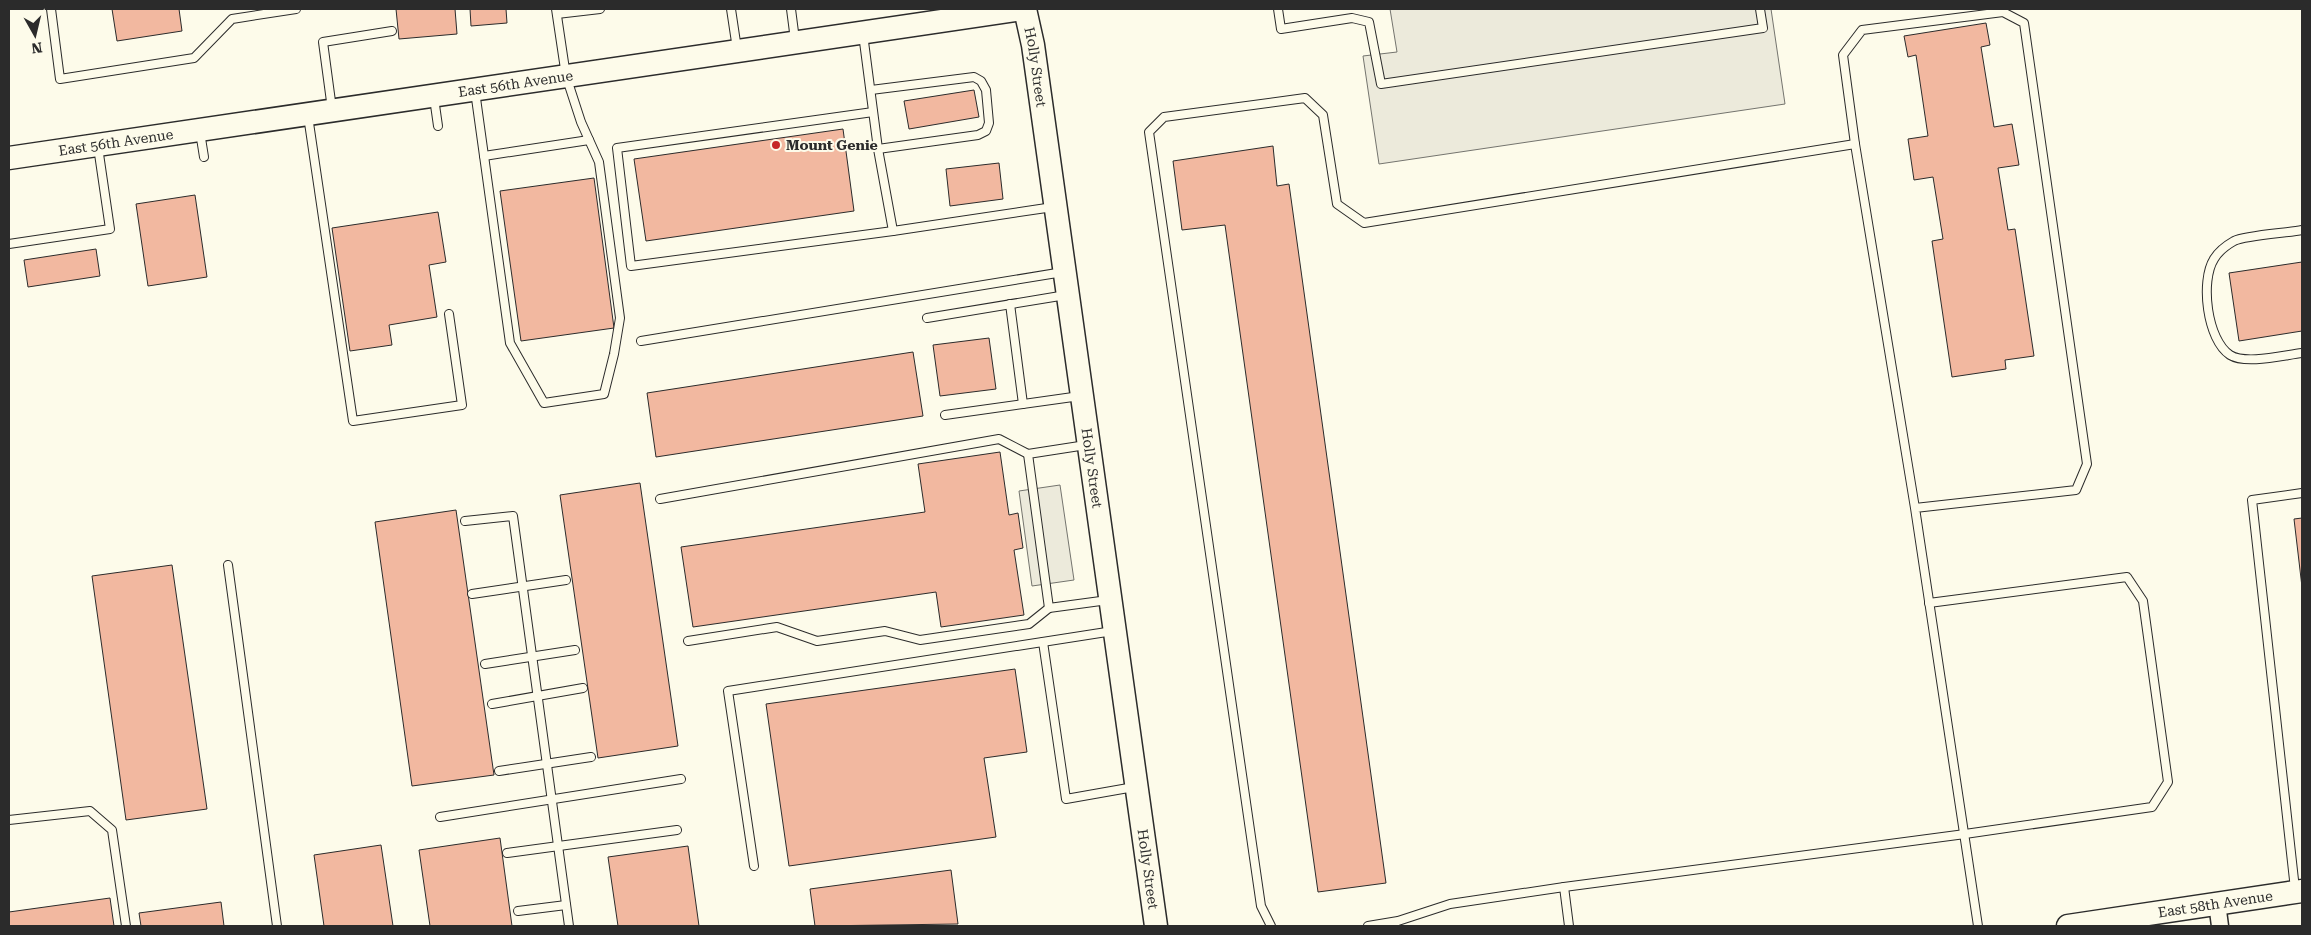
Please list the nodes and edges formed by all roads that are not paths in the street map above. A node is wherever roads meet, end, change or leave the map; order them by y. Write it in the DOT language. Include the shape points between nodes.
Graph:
graph roads {
  1 [pos="51,9"];
  2 [pos="296,9"];
  3 [pos="600,9"];
  4 [pos="731,9"];
  5 [pos="790,9"];
  6 [pos="1024,9"];
  7 [pos="1278,9"];
  8 [pos="1760,9"];
  9 [pos="556,12"];
  10 [pos="392,31"];
  11 [pos="863,32"];
  12 [pos="795,42"];
  13 [pos="737,51"];
  14 [pos="566,76"];
  15 [pos="474,90"];
  16 [pos="871,90"];
  17 [pos="433,96"];
  18 [pos="332,111"];
  19 [pos="873,112"];
  20 [pos="308,114"];
  21 [pos="438,126"];
  22 [pos="200,130"];
  23 [pos="589,140"];
  24 [pos="1855,144"];
  25 [pos="98,145"];
  26 [pos="878,149"];
  27 [pos="484,156"];
  28 [pos="204,157"];
  29 [pos="9,158"];
  30 [pos="1056,206"];
  31 [pos="2302,230"];
  32 [pos="893,231"];
  33 [pos="9,244"];
  34 [pos="1065,272"];
  35 [pos="1068,294"];
  36 [pos="1010,304"];
  37 [pos="449,314"];
  38 [pos="927,318"];
  39 [pos="642,341"];
  40 [pos="2302,353"];
  41 [pos="1082,396"];
  42 [pos="1023,404"];
  43 [pos="945,416"];
  44 [pos="1089,445"];
  45 [pos="1028,454"];
  46 [pos="2302,492"];
  47 [pos="660,499"];
  48 [pos="1915,508"];
  49 [pos="465,521"];
  50 [pos="228,565"];
  51 [pos="566,580"];
  52 [pos="523,587"];
  53 [pos="472,594"];
  54 [pos="1110,599"];
  55 [pos="1929,603"];
  56 [pos="1049,608"];
  57 [pos="1115,630"];
  58 [pos="688,641"];
  59 [pos="1043,642"];
  60 [pos="575,650"];
  61 [pos="532,656"];
  62 [pos="485,664"];
  63 [pos="583,688"];
  64 [pos="538,696"];
  65 [pos="492,704"];
  66 [pos="591,757"];
  67 [pos="547,764"];
  68 [pos="498,771"];
  69 [pos="681,779"];
  70 [pos="1136,787"];
  71 [pos="552,800"];
  72 [pos="440,817"];
  73 [pos="9,820"];
  74 [pos="677,830"];
  75 [pos="1965,834"];
  76 [pos="558,846"];
  77 [pos="507,853"];
  78 [pos="754,866"];
  79 [pos="1564,887"];
  80 [pos="2299,892"];
  81 [pos="2217,903"];
  82 [pos="566,904"];
  83 [pos="518,911"];
  84 [pos="126,926"];
  85 [pos="278,926"];
  86 [pos="569,926"];
  87 [pos="1156,926"];
  88 [pos="1271,926"];
  89 [pos="1368,926"];
  90 [pos="1569,926"];
  91 [pos="1978,926"];
  92 [pos="2073,926"];
  93 [pos="2220,926"];
  1 -- 2 [label="lane" via="60,79 194,58 232,19"];
  3 -- 9 [label="lane"];
  4 -- 13 [label="lane"];
  5 -- 12 [label="lane"];
  6 -- 11 [label="street, East 56th Avenue"];
  6 -- 30 [label="street, Holly Street" via="1034,47"];
  7 -- 8 [label="lane" via="1281,29 1352,18 1369,22 1381,84 1763,28"];
  9 -- 14 [label="lane"];
  10 -- 18 [label="lane" via="322,42"];
  11 -- 12 [label="street, East 56th Avenue"];
  11 -- 16 [label="lane"];
  12 -- 13 [label="street, East 56th Avenue"];
  13 -- 14 [label="street, East 56th Avenue"];
  14 -- 15 [label="street, East 56th Avenue"];
  14 -- 23 [label="lane"];
  15 -- 17 [label="street, East 56th Avenue"];
  15 -- 27 [label="lane"];
  16 -- 19 [label="lane"];
  16 -- 26 [label="lane" via="974,77 986,90 988,106 989,123 986,131 978,135"];
  17 -- 18 [label="street, East 56th Avenue"];
  17 -- 21 [label="lane"];
  18 -- 20 [label="street, East 56th Avenue"];
  19 -- 26 [label="lane"];
  19 -- 32 [label="lane" via="617,148 631,266"];
  20 -- 22 [label="street, East 56th Avenue"];
  20 -- 37 [label="lane" via="353,421 462,405"];
  22 -- 25 [label="street, East 56th Avenue"];
  22 -- 28 [label="lane"];
  23 -- 27 [label="lane"];
  23 -- 27 [label="lane" via="599,162 620,318 604,394 544,402 510,343"];
  24 -- 48 [label="lane"];
  24 -- 48 [label="lane" via="1843,55 1862,30 2002,12 2024,23 2087,464 2076,490"];
  24 -- 88 [label="lane" via="1364,223 1337,204 1323,115 1305,98 1164,117 1149,132 1261,906"];
  25 -- 29 [label="street, East 56th Avenue"];
  25 -- 33 [label="lane" via="110,229"];
  26 -- 32 [label="lane"];
  30 -- 32 [label="lane"];
  30 -- 34 [label="street, Holly Street"];
  31 -- 40 [label="lane" via="2236,240 2227,246 2214,258 2208,275 2207,297 2211,324 2231,355 2247,360"];
  34 -- 35 [label="street, Holly Street"];
  34 -- 39 [label="lane"];
  35 -- 36 [label="lane"];
  35 -- 41 [label="street, Holly Street"];
  36 -- 38 [label="lane"];
  36 -- 42 [label="lane"];
  41 -- 42 [label="lane"];
  41 -- 44 [label="street, Holly Street"];
  42 -- 43 [label="lane"];
  44 -- 45 [label="lane"];
  44 -- 54 [label="street, Holly Street"];
  45 -- 47 [label="lane" via="999,439"];
  45 -- 56 [label="lane"];
  46 -- 80 [label="lane" via="2252,500"];
  48 -- 55 [label="lane"];
  49 -- 52 [label="lane" via="513,516"];
  50 -- 85 [label="lane"];
  51 -- 52 [label="lane"];
  52 -- 53 [label="lane"];
  52 -- 61 [label="lane"];
  54 -- 56 [label="lane"];
  54 -- 57 [label="street, Holly Street"];
  55 -- 75 [label="lane"];
  55 -- 75 [label="lane" via="2127,577 2143,601 2168,782 2152,807"];
  56 -- 58 [label="lane" via="1030,624 920,640 885,631 817,641 777,628"];
  57 -- 59 [label="lane"];
  57 -- 70 [label="street, Holly Street"];
  59 -- 70 [label="lane" via="1066,799"];
  59 -- 78 [label="lane" via="728,691"];
  60 -- 61 [label="lane"];
  61 -- 62 [label="lane"];
  61 -- 64 [label="lane"];
  63 -- 64 [label="lane"];
  64 -- 65 [label="lane"];
  64 -- 67 [label="lane"];
  66 -- 67 [label="lane"];
  67 -- 68 [label="lane"];
  67 -- 71 [label="lane"];
  69 -- 71 [label="lane"];
  70 -- 87 [label="street, Holly Street"];
  71 -- 72 [label="lane"];
  71 -- 76 [label="lane"];
  73 -- 84 [label="lane" via="90,811 112,830"];
  74 -- 76 [label="lane"];
  75 -- 79 [label="lane"];
  75 -- 91 [label="lane"];
  76 -- 77 [label="lane"];
  76 -- 82 [label="lane"];
  79 -- 89 [label="lane" via="1450,904 1398,921"];
  79 -- 90 [label="lane"];
  80 -- 81 [label="street, East 58th Avenue"];
  81 -- 92 [label="street, East 58th Avenue"];
  81 -- 93 [label="street"];
  82 -- 83 [label="lane"];
  82 -- 86 [label="lane"];
}
